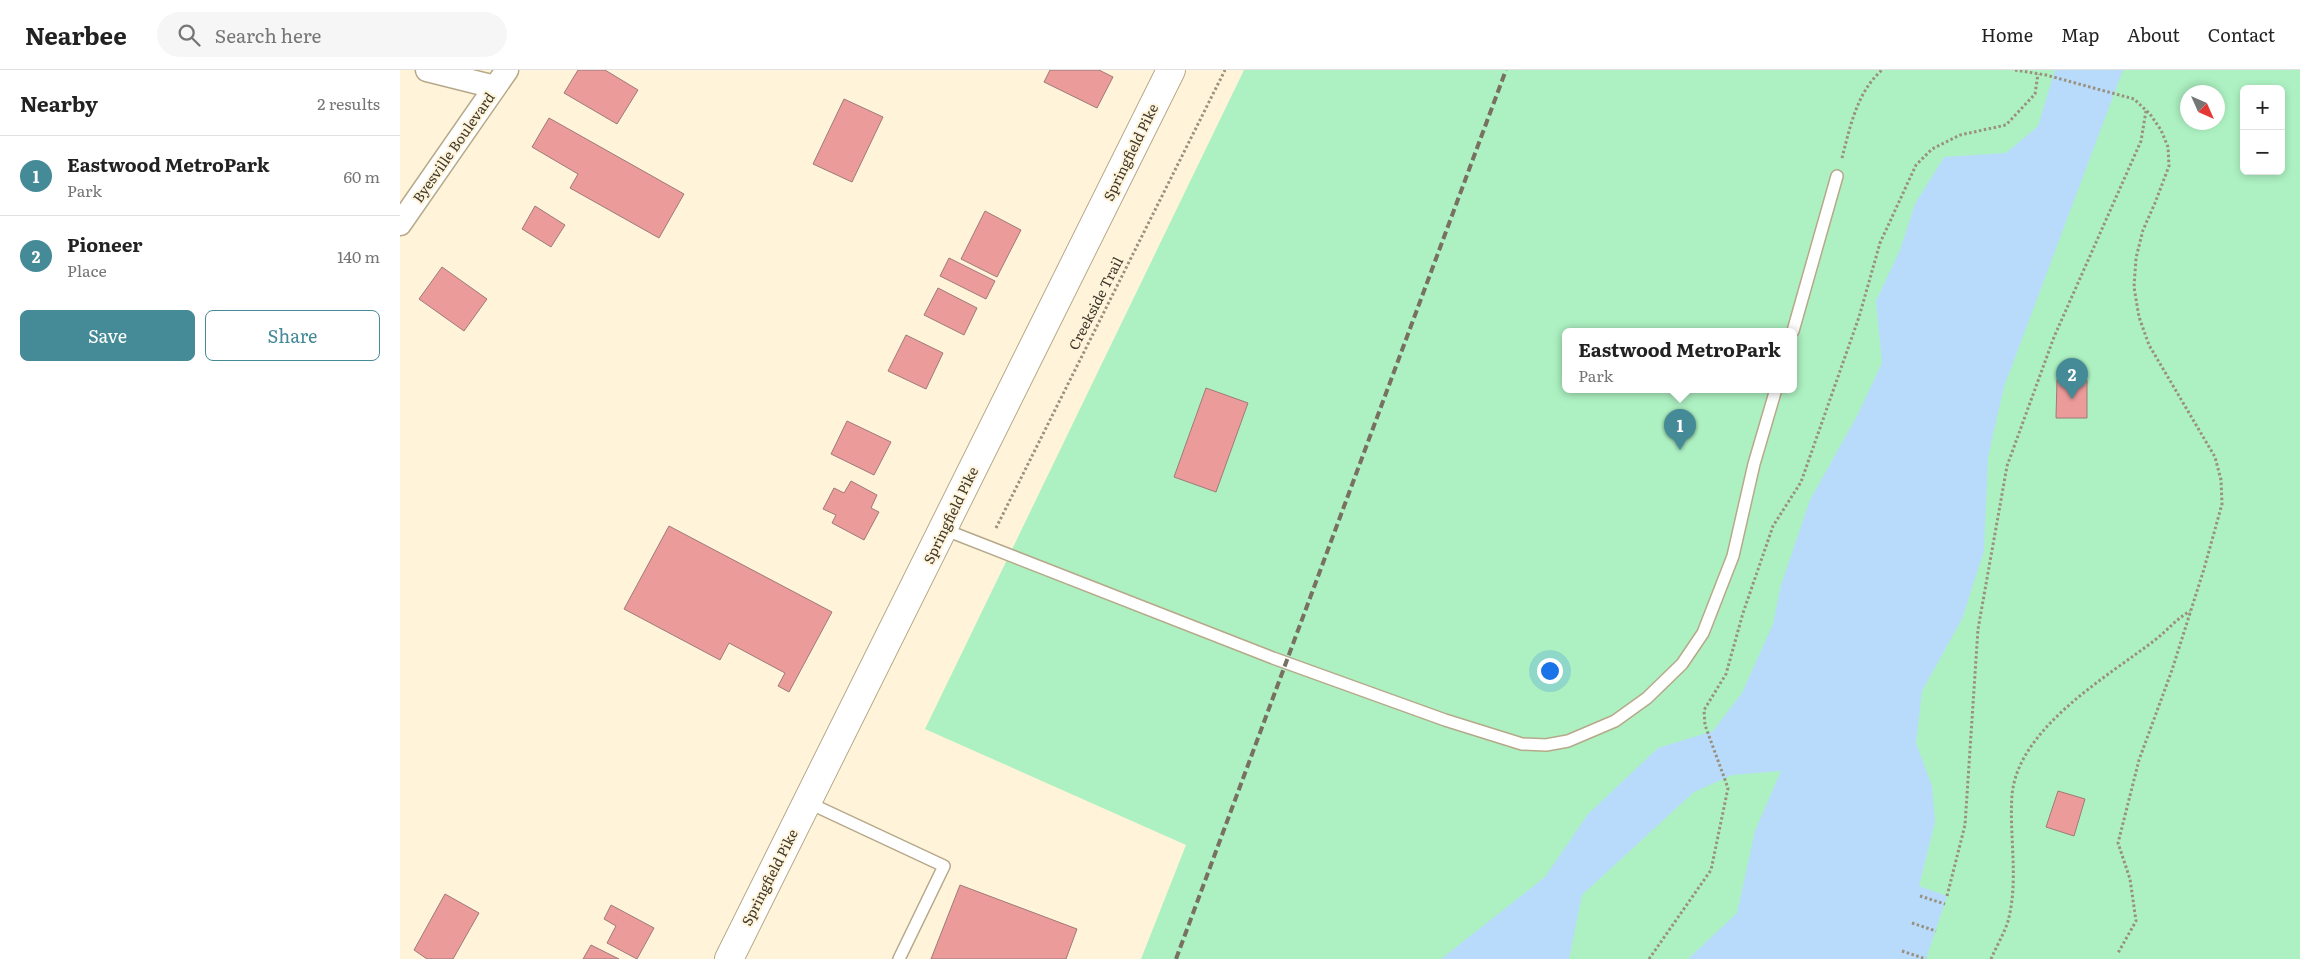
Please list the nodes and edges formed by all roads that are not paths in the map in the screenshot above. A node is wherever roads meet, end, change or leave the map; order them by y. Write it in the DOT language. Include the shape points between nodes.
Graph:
graph roads {
  1 [pos="427,70"];
  2 [pos="1171,70"];
  3 [pos="501,78"];
  4 [pos="1838,176"];
  5 [pos="400,224"];
  6 [pos="1794,328"];
  7 [pos="1775,393"];
  8 [pos="943,529"];
  9 [pos="807,802"];
  10 [pos="729,959"];
  11 [pos="899,959"];
  1 -- 3 [label="street"];
  2 -- 8 [label="main road, Springfield Pike"];
  3 -- 5 [label="street, Byesville Boulevard"];
  4 -- 6 [label="lane"];
  7 -- 8 [label="lane" via="1754,464 1733,556 1703,633 1682,664 1647,698 1615,721 1568,741 1546,745 1522,744 1445,720 1273,658"];
  8 -- 9 [label="main road, Springfield Pike"];
  9 -- 10 [label="main road, Springfield Pike"];
  9 -- 11 [label="lane" via="944,866"];
}
